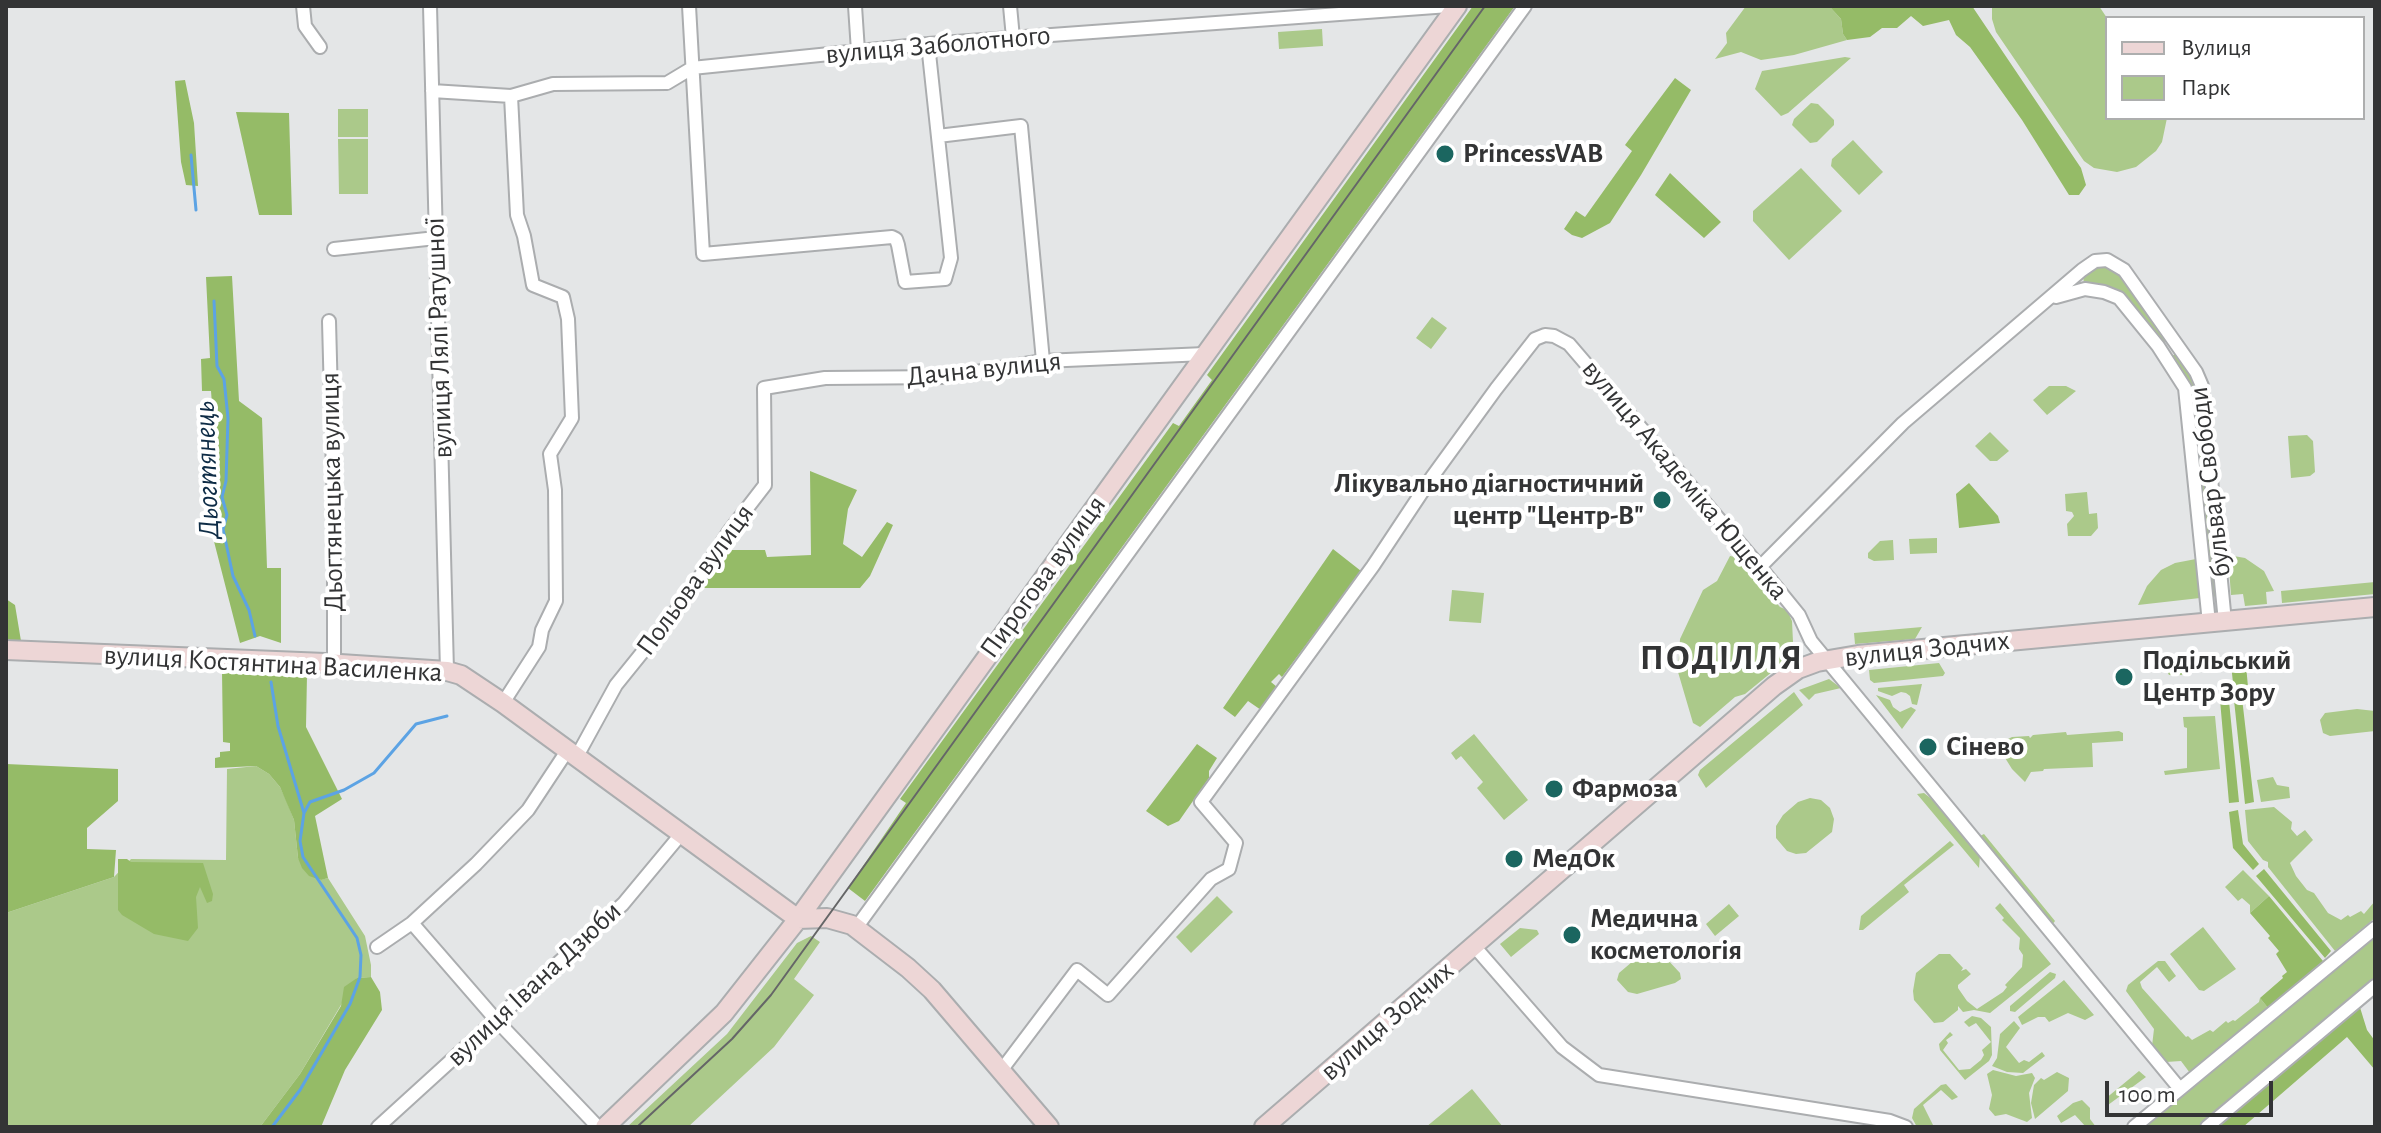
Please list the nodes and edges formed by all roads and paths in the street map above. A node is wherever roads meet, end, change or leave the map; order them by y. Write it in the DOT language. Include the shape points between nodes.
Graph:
graph roads {
  1 [pos="303,6"];
  2 [pos="430,6"];
  3 [pos="689,6"];
  4 [pos="855,6"];
  5 [pos="1010,6"];
  6 [pos="1449,6"];
  7 [pos="1457,6"];
  8 [pos="1525,6"];
  9 [pos="1355,9"];
  10 [pos="1013,38"];
  11 [pos="928,44"];
  12 [pos="320,47"];
  13 [pos="858,51"];
  14 [pos="692,68"];
  15 [pos="432,91"];
  16 [pos="511,96"];
  17 [pos="938,136"];
  18 [pos="436,238"];
  19 [pos="334,249"];
  20 [pos="2046,302"];
  21 [pos="329,321"];
  22 [pos="2174,342"];
  23 [pos="2161,352"];
  24 [pos="1205,354"];
  25 [pos="1043,361"];
  26 [pos="764,388"];
  27 [pos="1760,567"];
  28 [pos="2375,607"];
  29 [pos="2217,622"];
  30 [pos="6,650"];
  31 [pos="1827,660"];
  32 [pos="334,664"];
  33 [pos="447,671"];
  34 [pos="503,703"];
  35 [pos="571,754"];
  36 [pos="682,833"];
  37 [pos="798,919"];
  38 [pos="412,923"];
  39 [pos="856,928"];
  40 [pos="2375,928"];
  41 [pos="1474,946"];
  42 [pos="377,947"];
  43 [pos="2375,986"];
  44 [pos="497,1021"];
  45 [pos="1000,1072"];
  46 [pos="2180,1089"];
  47 [pos="378,1127"];
  48 [pos="598,1127"];
  49 [pos="605,1127"];
  50 [pos="1049,1127"];
  51 [pos="1264,1127"];
  52 [pos="1906,1127"];
  53 [pos="2134,1127"];
  54 [pos="2207,1127"];
  1 -- 12 [label="street" via="305,26"];
  2 -- 15 [label="street, вулиця Лялі Ратушної"];
  3 -- 14 [label="street"];
  4 -- 13 [label="street"];
  5 -- 10 [label="street"];
  6 -- 9 [label="street, вулиця Заболотного"];
  7 -- 24 [label="main road, Пирогова вулиця"];
  8 -- 39 [label="street, Пирогова вулиця"];
  9 -- 10 [label="street, вулиця Заболотного"];
  10 -- 11 [label="street, вулиця Заболотного"];
  11 -- 13 [label="street, вулиця Заболотного"];
  11 -- 17 [label="street"];
  13 -- 14 [label="street, вулиця Заболотного"];
  14 -- 16 [label="street, вулиця Заболотного" via="667,83 553,84"];
  14 -- 17 [label="street" via="703,254 892,237 905,282 945,279 951,258"];
  15 -- 16 [label="street, вулиця Заболотного"];
  15 -- 18 [label="street, вулиця Лялі Ратушної"];
  16 -- 34 [label="street" via="517,215 533,285 563,297 572,418 550,454 556,601 539,647"];
  17 -- 25 [label="street" via="1021,126"];
  18 -- 19 [label="street"];
  18 -- 33 [label="street, вулиця Лялі Ратушної"];
  20 -- 22 [label="street, бульвар Свободи" via="2092,263 2113,262"];
  20 -- 23 [label="street, бульвар Свободи" via="2078,290 2111,294"];
  20 -- 27 [label="street, бульвар Свободи" via="1903,423"];
  21 -- 32 [label="street, Дьогтянецька вулиця"];
  22 -- 23 [label="street"];
  22 -- 29 [label="street, бульвар Свободи" via="2203,390"];
  23 -- 29 [label="street, бульвар Свободи" via="2187,395"];
  24 -- 25 [label="street, Дачна вулиця"];
  24 -- 37 [label="main road, Пирогова вулиця"];
  25 -- 26 [label="street, Дачна вулиця" via="946,377 825,378"];
  26 -- 35 [label="street, Польова вулиця" via="765,485"];
  27 -- 31 [label="street, вулиця Академіка Ющенка"];
  27 -- 45 [label="street, вулиця Академіка Ющенка" via="1569,344 1554,336 1535,339 1201,802 1236,843 1229,869 1211,879 1108,995 1077,970"];
  28 -- 29 [label="main road, вулиця Зодчих"];
  29 -- 31 [label="main road, вулиця Зодчих"];
  30 -- 32 [label="main road, вулиця Костянтина Василенка"];
  31 -- 41 [label="main road, вулиця Зодчих" via="1798,669 1774,686"];
  31 -- 46 [label="street, вулиця Академіка Ющенка"];
  32 -- 33 [label="main road, вулиця Костянтина Василенка"];
  33 -- 34 [label="main road, вулиця Костянтина Василенка"];
  34 -- 35 [label="main road, вулиця Костянтина Василенка"];
  35 -- 36 [label="main road, вулиця Костянтина Василенка"];
  35 -- 38 [label="street, Польова вулиця" via="528,810"];
  36 -- 37 [label="main road, вулиця Костянтина Василенка"];
  36 -- 44 [label="street, вулиця Івана Дзюби" via="623,904"];
  37 -- 39 [label="main road" via="836,919"];
  37 -- 49 [label="main road, Пирогова вулиця" via="724,1013"];
  38 -- 42 [label="street, Польова вулиця"];
  38 -- 44 [label="street"];
  39 -- 45 [label="main road" via="932,990"];
  40 -- 46 [label="street"];
  41 -- 51 [label="main road, вулиця Зодчих"];
  41 -- 52 [label="street" via="1562,1047 1599,1075"];
  43 -- 54 [label="street"];
  44 -- 47 [label="street, вулиця Івана Дзюби"];
  44 -- 48 [label="street"];
  45 -- 50 [label="main road"];
  46 -- 53 [label="street"];
}
